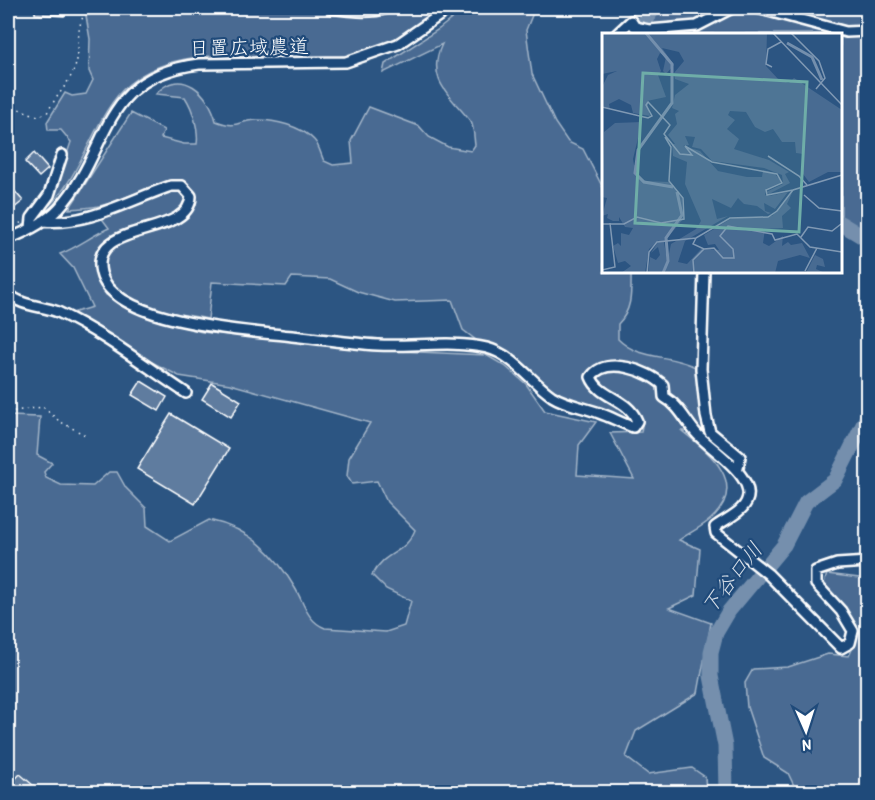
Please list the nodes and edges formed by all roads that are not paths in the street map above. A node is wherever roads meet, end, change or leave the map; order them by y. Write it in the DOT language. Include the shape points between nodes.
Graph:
graph roads {
  1 [pos="330,8"];
  2 [pos="387,8"];
  3 [pos="450,8"];
  4 [pos="732,8"];
  5 [pos="758,8"];
  6 [pos="867,31"];
  7 [pos="618,33"];
  8 [pos="62,155"];
  9 [pos="43,221"];
  10 [pos="31,228"];
  11 [pos="8,239"];
  12 [pos="704,273"];
  13 [pos="8,293"];
  14 [pos="186,393"];
  15 [pos="738,468"];
  16 [pos="867,562"];
  1 -- 2 [label="street"];
  3 -- 9 [label="street, 日置広域農道" via="398,44 346,62 199,64 148,79 132,88 120,102 75,186 59,208"];
  4 -- 7 [label="street" via="697,27 649,30 635,27 631,21"];
  5 -- 6 [label="street" via="846,33"];
  8 -- 10 [label="street" via="49,195 32,218"];
  9 -- 10 [label="street, 日置広域農道"];
  9 -- 15 [label="street" via="105,211 182,186 191,196 186,211 172,220 115,239 102,254 101,274 107,285 131,304 203,327 377,345 484,348 515,363 553,396 633,427 637,421 632,410 597,387 591,376 605,368 635,370 658,380 663,385 664,397 698,435"];
  10 -- 11 [label="street, 日置広域農道"];
  12 -- 15 [label="street" via="700,369 706,416 710,432 740,457"];
  13 -- 14 [label="street" via="22,303 58,312"];
  15 -- 16 [label="street" via="747,491 746,500 742,508 715,527 716,532 768,574 841,648 850,643 853,631 816,584 816,571 837,564"];
}
